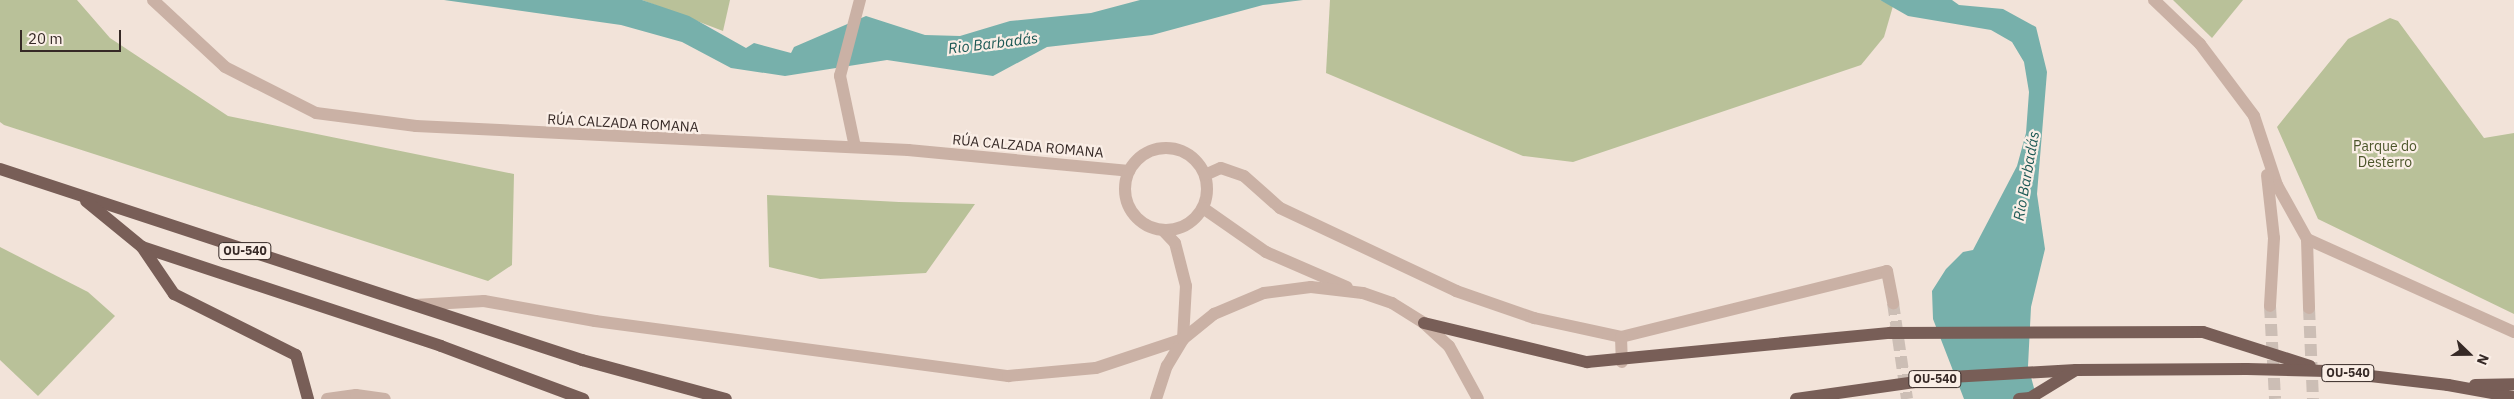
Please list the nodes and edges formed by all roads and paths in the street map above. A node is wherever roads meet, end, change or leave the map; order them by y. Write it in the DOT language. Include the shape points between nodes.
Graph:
graph roads {
  1 [pos="153,0"];
  2 [pos="860,0"];
  3 [pos="2154,0"];
  4 [pos="2254,116"];
  5 [pos="854,147"];
  6 [pos="0,169"];
  7 [pos="1129,171"];
  8 [pos="1206,176"];
  9 [pos="80,196"];
  10 [pos="1203,208"];
  11 [pos="1164,231"];
  12 [pos="2307,239"];
  13 [pos="142,247"];
  14 [pos="1363,293"];
  15 [pos="1893,303"];
  16 [pos="410,305"];
  17 [pos="2270,306"];
  18 [pos="2309,308"];
  19 [pos="1424,323"];
  20 [pos="2514,332"];
  21 [pos="1621,337"];
  22 [pos="1183,339"];
  23 [pos="1622,362"];
  24 [pos="2076,370"];
  25 [pos="2327,371"];
  26 [pos="2514,384"];
  27 [pos="2448,385"];
  28 [pos="2514,397"];
  29 [pos="308,399"];
  30 [pos="327,399"];
  31 [pos="385,399"];
  32 [pos="583,399"];
  33 [pos="726,399"];
  34 [pos="1156,399"];
  35 [pos="1478,399"];
  36 [pos="1796,399"];
  37 [pos="2019,399"];
  38 [pos="2480,399"];
  1 -- 5 [label="street, RÚA CALZADA ROMANA" via="226,67 316,113 416,126"];
  2 -- 5 [label="street" via="840,76"];
  3 -- 4 [label="street" via="2200,44"];
  4 -- 12 [label="street" via="2277,185"];
  4 -- 17 [label="street" via="2271,196 2274,238"];
  5 -- 7 [label="street, RÚA CALZADA ROMANA"];
  6 -- 9 [label="main road, OU-540"];
  7 -- 8 [label="street" via="1138,158 1168,148 1184,152"];
  7 -- 11 [label="street" via="1124,187 1127,203 1148,226"];
  8 -- 10 [label="street"];
  8 -- 21 [label="street" via="1221,168 1244,176 1288,213 1456,291 1534,318"];
  9 -- 13 [label="main road"];
  9 -- 16 [label="main road, OU-540"];
  10 -- 11 [label="street" via="1180,229"];
  10 -- 14 [label="street" via="1266,252"];
  11 -- 22 [label="street" via="1175,243 1186,286"];
  12 -- 18 [label="street"];
  12 -- 20 [label="street"];
  13 -- 29 [label="main road" via="174,294 296,355"];
  13 -- 32 [label="main road" via="441,346"];
  14 -- 19 [label="street" via="1392,303"];
  14 -- 22 [label="street" via="1311,287 1264,293 1214,314"];
  15 -- 21 [label="street" via="1887,270"];
  16 -- 22 [label="street" via="484,301 596,321 1008,376 1096,368"];
  16 -- 33 [label="main road, OU-540" via="582,360"];
  19 -- 23 [label="main road" via="1548,356"];
  19 -- 35 [label="street" via="1450,346"];
  21 -- 23 [label="street"];
  22 -- 34 [label="street" via="1167,366"];
  23 -- 25 [label="main road, bridge" via="1890,333 2203,332"];
  24 -- 25 [label="main road, OU-540, bridge" via="2247,368"];
  24 -- 36 [label="main road, OU-540" via="1951,377"];
  24 -- 37 [label="main road" via="2030,398"];
  25 -- 27 [label="main road, OU-540, bridge"];
  26 -- 27 [label="main road, OU-540"];
  27 -- 28 [label="main road, OU-540"];
  27 -- 38 [label="main road, OU-540"];
  30 -- 31 [label="street" via="356,395"];
}
